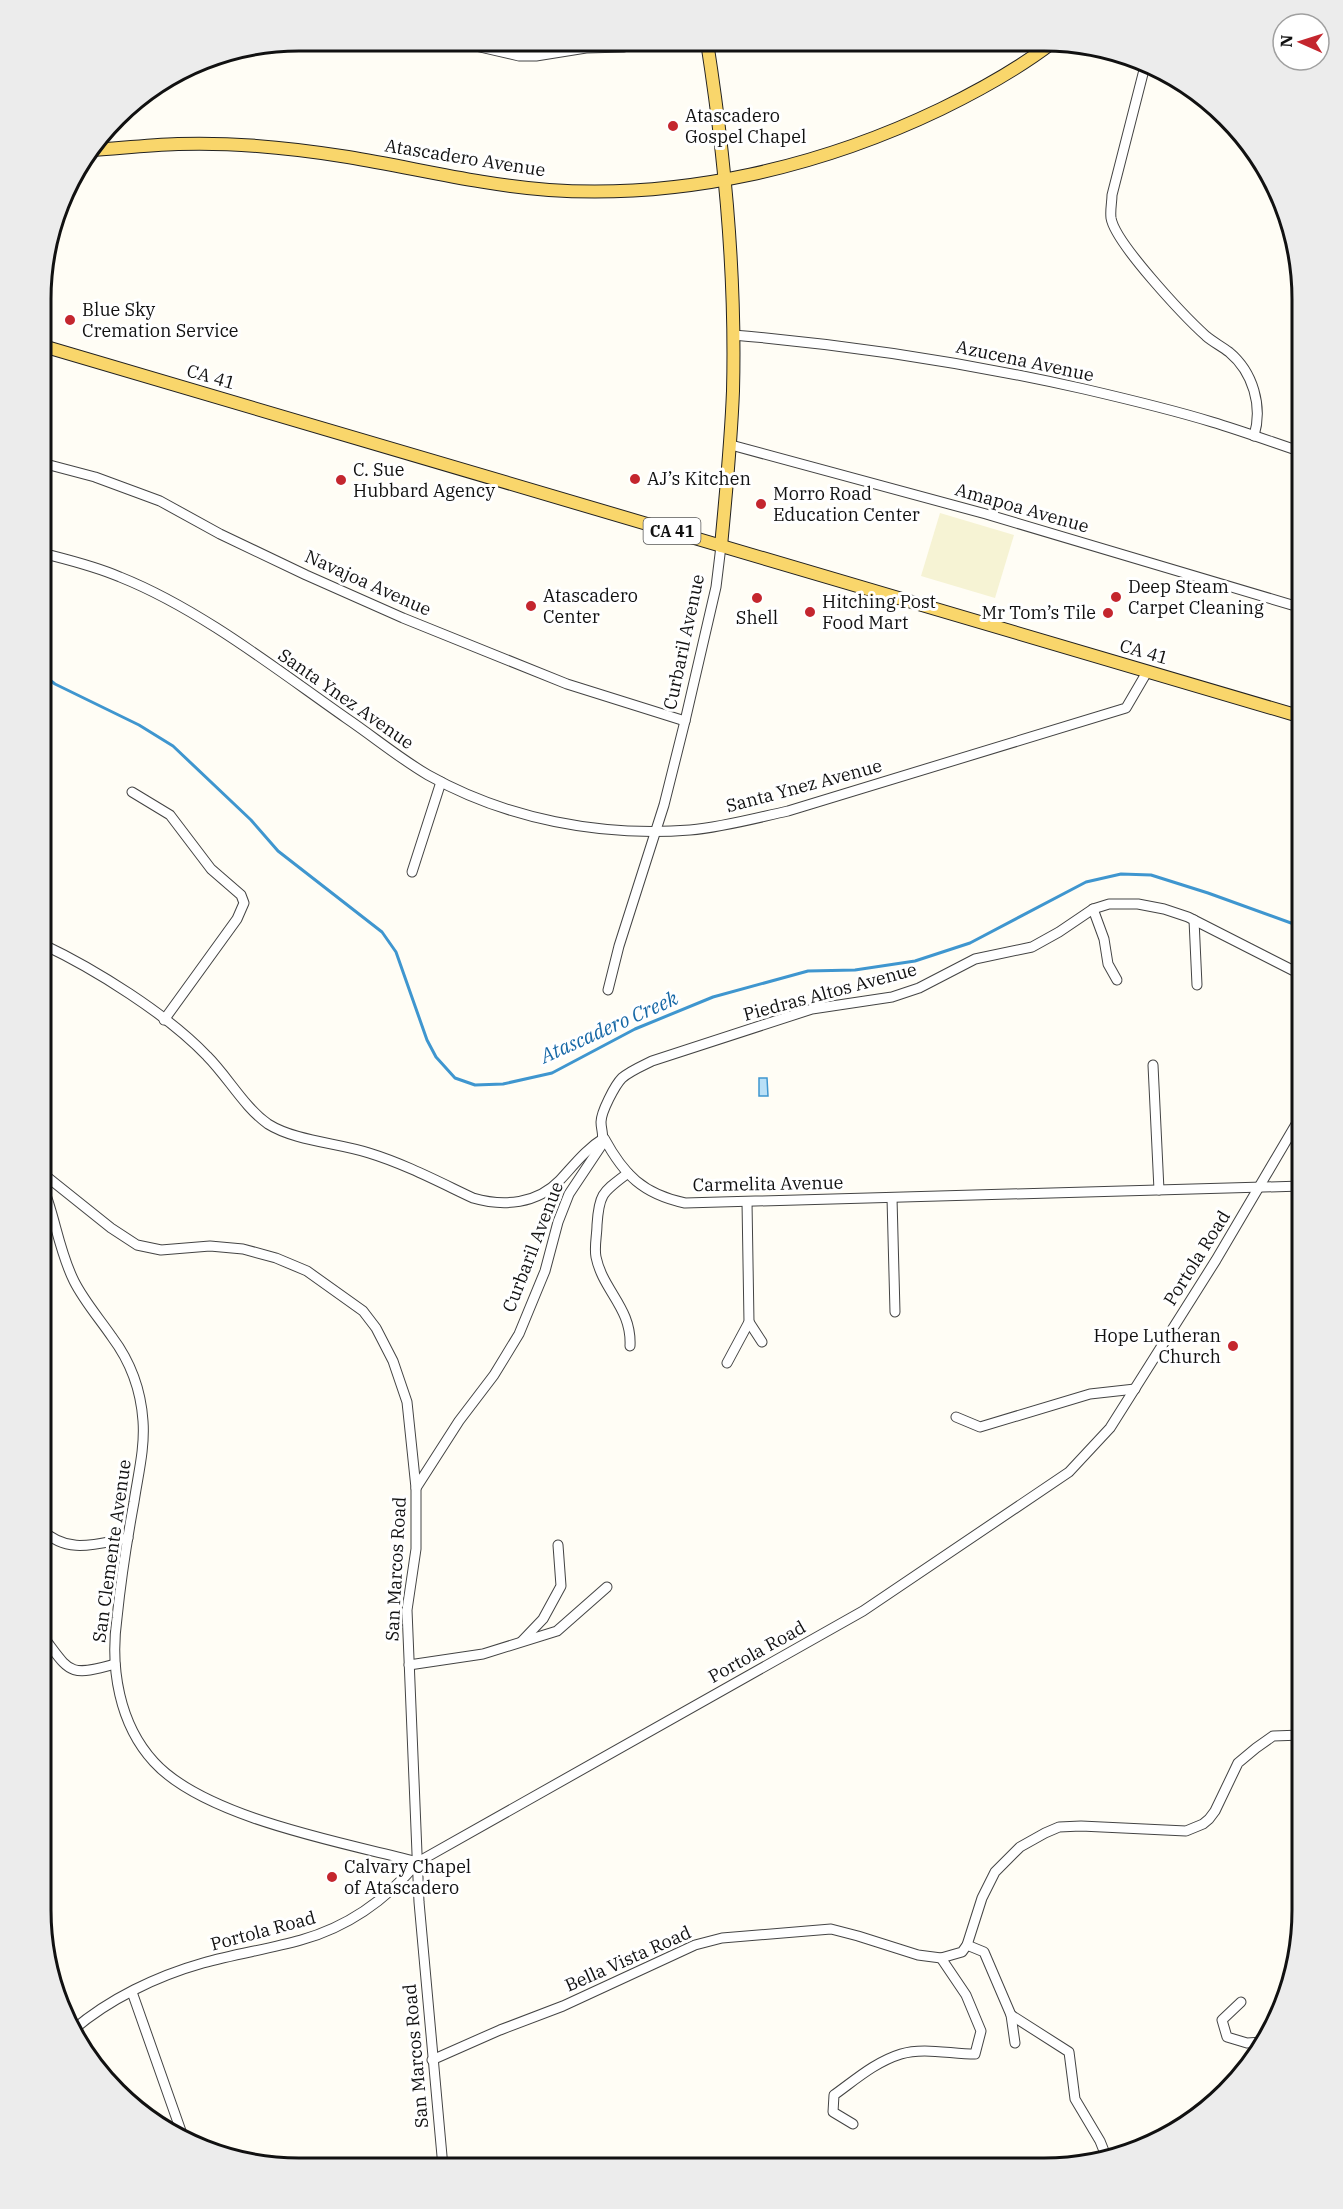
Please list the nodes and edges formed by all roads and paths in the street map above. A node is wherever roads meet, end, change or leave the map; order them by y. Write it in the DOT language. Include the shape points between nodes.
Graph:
graph roads {
  1 [pos="497,51"];
  2 [pos="567,51"];
  3 [pos="708,51"];
  4 [pos="1040,51"];
  5 [pos="1143,72"];
  6 [pos="101,150"];
  7 [pos="724,180"];
  8 [pos="733,335"];
  9 [pos="51,348"];
  10 [pos="1254,436"];
  11 [pos="731,445"];
  12 [pos="1292,449"];
  13 [pos="51,465"];
  14 [pos="721,546"];
  15 [pos="51,555"];
  16 [pos="1292,605"];
  17 [pos="1147,672"];
  18 [pos="1292,714"];
  19 [pos="685,721"];
  20 [pos="441,782"];
  21 [pos="132,792"];
  22 [pos="655,831"];
  23 [pos="412,872"];
  24 [pos="1093,909"];
  25 [pos="1194,920"];
  26 [pos="51,949"];
  27 [pos="1292,970"];
  28 [pos="1117,980"];
  29 [pos="1197,985"];
  30 [pos="608,990"];
  31 [pos="164,1020"];
  32 [pos="1153,1065"];
  33 [pos="1292,1132"];
  34 [pos="604,1138"];
  35 [pos="628,1173"];
  36 [pos="51,1179"];
  37 [pos="1292,1186"];
  38 [pos="1260,1188"];
  39 [pos="1159,1190"];
  40 [pos="892,1198"];
  41 [pos="747,1202"];
  42 [pos="51,1204"];
  43 [pos="895,1312"];
  44 [pos="749,1323"];
  45 [pos="762,1342"];
  46 [pos="630,1346"];
  47 [pos="727,1363"];
  48 [pos="1135,1389"];
  49 [pos="956,1417"];
  50 [pos="416,1488"];
  51 [pos="51,1537"];
  52 [pos="128,1538"];
  53 [pos="558,1545"];
  54 [pos="607,1587"];
  55 [pos="520,1643"];
  56 [pos="51,1647"];
  57 [pos="115,1664"];
  58 [pos="409,1665"];
  59 [pos="1292,1735"];
  60 [pos="418,1862"];
  61 [pos="967,1944"];
  62 [pos="941,1958"];
  63 [pos="132,1992"];
  64 [pos="1240,2002"];
  65 [pos="1011,2014"];
  66 [pos="80,2025"];
  67 [pos="1015,2043"];
  68 [pos="1253,2043"];
  69 [pos="432,2060"];
  70 [pos="853,2124"];
  71 [pos="180,2127"];
  72 [pos="1104,2151"];
  73 [pos="442,2158"];
  1 -- 2 [label="street" via="536,56"];
  3 -- 7 [label="main road, Curbaril Avenue"];
  4 -- 7 [label="main road, Atascadero Avenue" via="979,90 851,148"];
  5 -- 10 [label="street" via="1112,195 1111,217 1121,238 1169,297 1208,337 1230,353 1248,376 1256,400"];
  6 -- 7 [label="main road, Atascadero Avenue" via="180,144 263,147 347,157 483,183 551,190 619,191"];
  7 -- 8 [label="main road, Curbaril Avenue"];
  8 -- 10 [label="street, Azucena Avenue" via="990,369 1140,402"];
  8 -- 11 [label="main road, Curbaril Avenue"];
  9 -- 14 [label="main road, CA 41 / CA 41"];
  10 -- 12 [label="street, Azucena Avenue"];
  11 -- 14 [label="main road, Curbaril Avenue"];
  11 -- 16 [label="street, Amapoa Avenue" via="986,514"];
  13 -- 19 [label="street, Navajoa Avenue" via="160,501 220,534 403,618 567,684"];
  14 -- 17 [label="main road, CA 41 / CA 41"];
  14 -- 19 [label="street, Curbaril Avenue" via="716,587"];
  15 -- 20 [label="street, Santa Ynez Avenue" via="121,577 198,616 395,756"];
  17 -- 18 [label="main road, CA 41 / CA 41"];
  17 -- 22 [label="street, Santa Ynez Avenue" via="1126,708 788,811 731,825"];
  19 -- 22 [label="street, Curbaril Avenue"];
  20 -- 22 [label="street, Santa Ynez Avenue" via="545,819 585,827"];
  20 -- 23 [label="street"];
  21 -- 31 [label="street" via="170,815 211,869 241,895 244,903 237,919"];
  22 -- 30 [label="street, Curbaril Avenue"];
  24 -- 25 [label="street, Piedras Altos Avenue" via="1109,904 1138,904"];
  24 -- 28 [label="street" via="1108,964"];
  24 -- 34 [label="street, Piedras Altos Avenue" via="1032,947 975,959 919,988 892,997 812,1009 652,1061 621,1079 601,1121"];
  25 -- 27 [label="street, Piedras Altos Avenue"];
  25 -- 29 [label="street"];
  26 -- 31 [label="street" via="113,983"];
  31 -- 34 [label="street" via="207,1056 269,1124 297,1136 387,1159 486,1202 512,1203 540,1195 558,1182 590,1146"];
  32 -- 39 [label="street"];
  33 -- 38 [label="street, Portola Road"];
  34 -- 35 [label="street, Carmelita Avenue"];
  34 -- 50 [label="street, Curbaril Avenue" via="569,1194 545,1271 519,1334"];
  35 -- 41 [label="street, Carmelita Avenue" via="648,1191 666,1199"];
  35 -- 46 [label="street" via="605,1191 598,1204 596,1256 631,1330"];
  36 -- 50 [label="street, San Marcos Road" via="137,1245 161,1250 210,1246 276,1258 315,1276 363,1311 376,1328 401,1382 410,1419"];
  37 -- 38 [label="street, Carmelita Avenue"];
  38 -- 39 [label="street, Carmelita Avenue"];
  38 -- 48 [label="street, Portola Road"];
  39 -- 40 [label="street, Carmelita Avenue"];
  40 -- 41 [label="street, Carmelita Avenue"];
  40 -- 43 [label="street"];
  41 -- 44 [label="street"];
  42 -- 52 [label="street, San Clemente Avenue" via="59,1244 75,1282 121,1350 137,1390 142,1449"];
  44 -- 45 [label="street"];
  44 -- 47 [label="street"];
  48 -- 49 [label="street" via="1090,1394 980,1427"];
  48 -- 60 [label="street, Portola Road" via="1105,1435 1069,1472 884,1597"];
  50 -- 58 [label="street, San Marcos Road" via="416,1549 407,1610"];
  51 -- 52 [label="street" via="73,1546"];
  52 -- 57 [label="street, San Clemente Avenue" via="114,1638"];
  53 -- 55 [label="street" via="561,1587 543,1619"];
  54 -- 55 [label="street" via="557,1631"];
  55 -- 58 [label="street" via="483,1654"];
  56 -- 57 [label="street" via="64,1664 76,1671"];
  57 -- 60 [label="street, San Clemente Avenue" via="122,1703 134,1735 154,1762 180,1784 256,1819"];
  58 -- 60 [label="street, San Marcos Road"];
  59 -- 61 [label="street" via="1273,1736 1238,1763 1215,1811 1194,1829 1059,1827 1020,1847 988,1882"];
  60 -- 63 [label="street, Portola Road" via="375,1904 339,1926 301,1941 202,1964"];
  60 -- 69 [label="street, San Marcos Road"];
  61 -- 62 [label="street" via="962,1952"];
  61 -- 65 [label="street" via="984,1952"];
  62 -- 69 [label="street, Bella Vista Road" via="831,1929 722,1938 695,1945 563,2006"];
  62 -- 70 [label="street" via="966,1995 981,2031 975,2054 902,2053 870,2068 834,2095 833,2112"];
  63 -- 66 [label="street, Portola Road"];
  63 -- 71 [label="street"];
  64 -- 68 [label="street" via="1222,2020 1227,2037"];
  65 -- 67 [label="street"];
  65 -- 72 [label="street" via="1069,2052 1075,2099"];
  69 -- 73 [label="street, San Marcos Road"];
}
